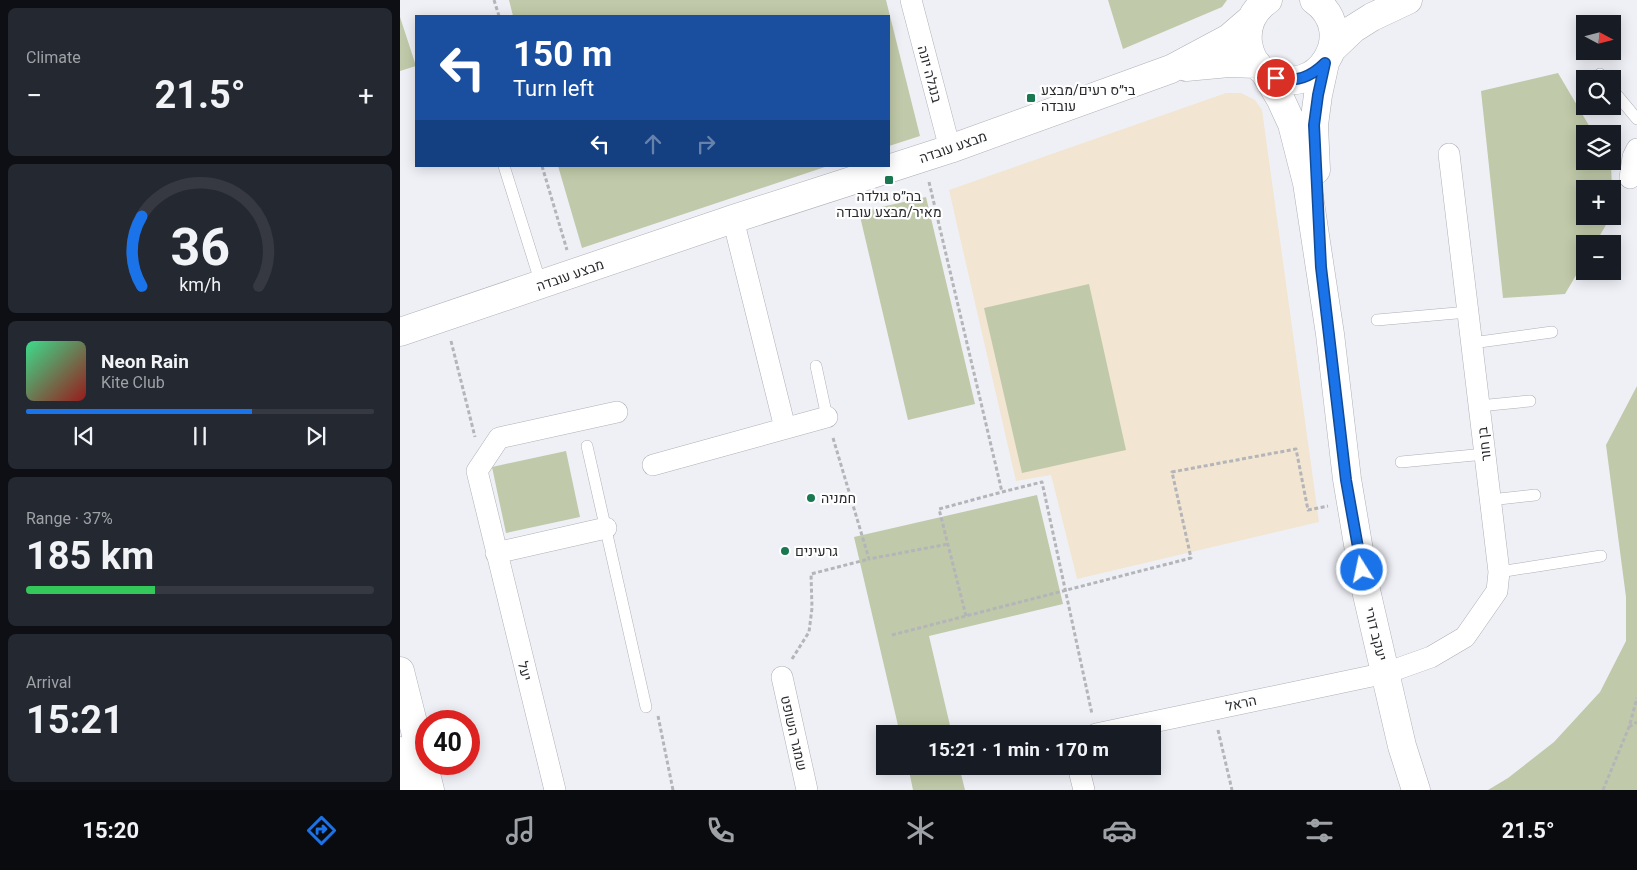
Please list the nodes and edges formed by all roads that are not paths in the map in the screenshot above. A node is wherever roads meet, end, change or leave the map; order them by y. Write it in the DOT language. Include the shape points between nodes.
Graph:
graph roads {
  1 [pos="911,0"];
  2 [pos="1316,0"];
  3 [pos="1408,0"];
  4 [pos="1260,6"];
  5 [pos="1329,56"];
  6 [pos="1260,68"];
  7 [pos="1171,69"];
  8 [pos="1621,100"];
  9 [pos="1637,119"];
  10 [pos="950,149"];
  11 [pos="1637,149"];
  12 [pos="1449,154"];
  13 [pos="504,167"];
  14 [pos="1634,180"];
  15 [pos="733,219"];
  16 [pos="1321,267"];
  17 [pos="541,285"];
  18 [pos="1468,312"];
  19 [pos="1377,320"];
  20 [pos="402,331"];
  21 [pos="1552,332"];
  22 [pos="1472,343"];
  23 [pos="816,366"];
  24 [pos="1530,401"];
  25 [pos="1479,406"];
  26 [pos="617,412"];
  27 [pos="827,417"];
  28 [pos="785,428"];
  29 [pos="587,446"];
  30 [pos="1485,454"];
  31 [pos="1401,462"];
  32 [pos="653,465"];
  33 [pos="1535,495"];
  34 [pos="1490,500"];
  35 [pos="606,528"];
  36 [pos="496,553"];
  37 [pos="1601,556"];
  38 [pos="1499,572"];
  39 [pos="400,671"];
  40 [pos="1386,673"];
  41 [pos="782,677"];
  42 [pos="646,707"];
  43 [pos="1138,725"];
  44 [pos="400,751"];
  45 [pos="1080,775"];
  46 [pos="410,790"];
  47 [pos="430,790"];
  48 [pos="555,790"];
  49 [pos="807,790"];
  50 [pos="1084,790"];
  51 [pos="1416,790"];
  1 -- 10 [label="street, בנגלה יונה"];
  2 -- 5 [label="street, יעקב דורי" via="1331,23 1334,36"];
  3 -- 5 [label="street, מבצע עובדה" via="1353,29"];
  4 -- 6 [label="street, יעקב דורי" via="1247,33 1251,54"];
  4 -- 7 [label="street, מבצע עובדה" via="1229,38"];
  5 -- 6 [label="street, מבצע עובדה" via="1310,76 1297,80 1282,80"];
  5 -- 16 [label="street, יעקב דורי" via="1314,125"];
  6 -- 7 [label="street, מבצע עובדה" via="1229,63"];
  6 -- 16 [label="street, יעקב דורי" via="1292,124 1307,183"];
  7 -- 10 [label="street, מבצע עובדה"];
  8 -- 9 [label="lane"];
  10 -- 15 [label="street, מבצע עובדה"];
  11 -- 14 [label="street" via="1633,157"];
  12 -- 18 [label="street, בן חור"];
  13 -- 17 [label="lane"];
  15 -- 17 [label="street, מבצע עובדה"];
  15 -- 28 [label="street"];
  16 -- 40 [label="street, יעקב דורי" via="1350,502 1365,586"];
  17 -- 20 [label="street, מבצע עובדה"];
  18 -- 19 [label="lane"];
  18 -- 22 [label="street, בן חור"];
  21 -- 22 [label="lane"];
  22 -- 25 [label="street, בן חור"];
  23 -- 27 [label="lane"];
  24 -- 25 [label="lane"];
  25 -- 30 [label="street, בן חור"];
  26 -- 36 [label="street, יעל" via="499,438 477,471"];
  27 -- 28 [label="street"];
  28 -- 32 [label="street"];
  29 -- 35 [label="lane"];
  30 -- 31 [label="lane"];
  30 -- 34 [label="street, בן חור"];
  33 -- 34 [label="lane"];
  34 -- 38 [label="street, בן חור"];
  35 -- 36 [label="street"];
  35 -- 42 [label="lane"];
  36 -- 48 [label="street, יעל"];
  37 -- 38 [label="lane"];
  38 -- 40 [label="street, בן חור" via="1497,591 1465,637 1431,657"];
  39 -- 47 [label="street"];
  40 -- 43 [label="street, הראל"];
  40 -- 51 [label="street, יעקב דורי" via="1402,746"];
  41 -- 49 [label="street, שמגר השופט"];
  44 -- 46 [label="street"];
  45 -- 50 [label="street"];
}
